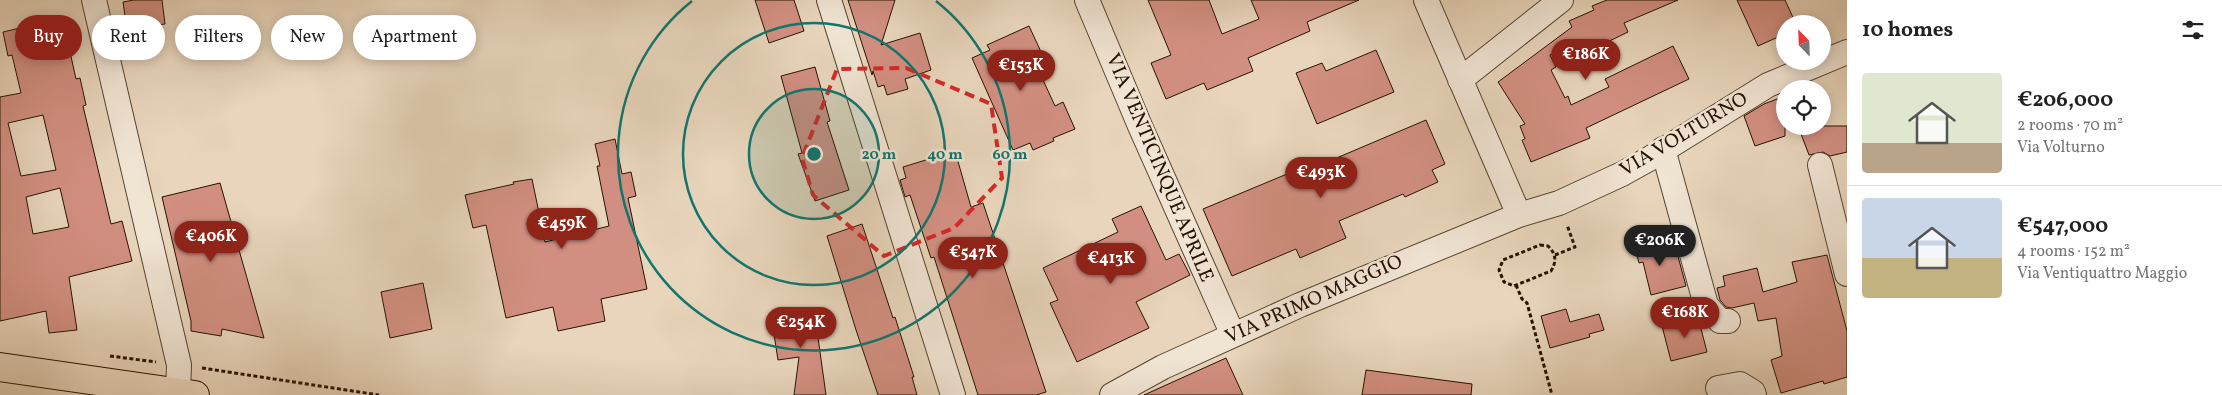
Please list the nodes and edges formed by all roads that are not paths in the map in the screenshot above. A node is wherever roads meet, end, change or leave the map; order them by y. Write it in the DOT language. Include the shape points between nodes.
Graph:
graph roads {
  1 [pos="94,0"];
  2 [pos="829,0"];
  3 [pos="1087,0"];
  4 [pos="1426,0"];
  5 [pos="1561,0"];
  6 [pos="1847,52"];
  7 [pos="1460,80"];
  8 [pos="1663,149"];
  9 [pos="1820,164"];
  10 [pos="1519,214"];
  11 [pos="1847,274"];
  12 [pos="1728,321"];
  13 [pos="1233,335"];
  14 [pos="0,368"];
  15 [pos="1142,387"];
  16 [pos="1718,388"];
  17 [pos="187,394"];
  18 [pos="953,395"];
  19 [pos="1112,395"];
  20 [pos="1754,395"];
  1 -- 17 [label="street"];
  2 -- 18 [label="street"];
  3 -- 13 [label="street, VIA VENTICINQUE APRILE"];
  4 -- 7 [label="street"];
  5 -- 7 [label="street"];
  6 -- 8 [label="street, VIA VOLTURNO" via="1768,85"];
  7 -- 10 [label="street"];
  8 -- 10 [label="street, VIA VOLTURNO" via="1622,174 1559,203"];
  8 -- 12 [label="street" via="1706,305 1720,321"];
  9 -- 11 [label="street"];
  10 -- 13 [label="street, VIA PRIMO MAGGIO"];
  13 -- 15 [label="street, VIA PRIMO MAGGIO"];
  14 -- 17 [label="main road"];
  15 -- 19 [label="street, VIA PRIMO MAGGIO"];
  16 -- 20 [label="street" via="1740,384"];
}
